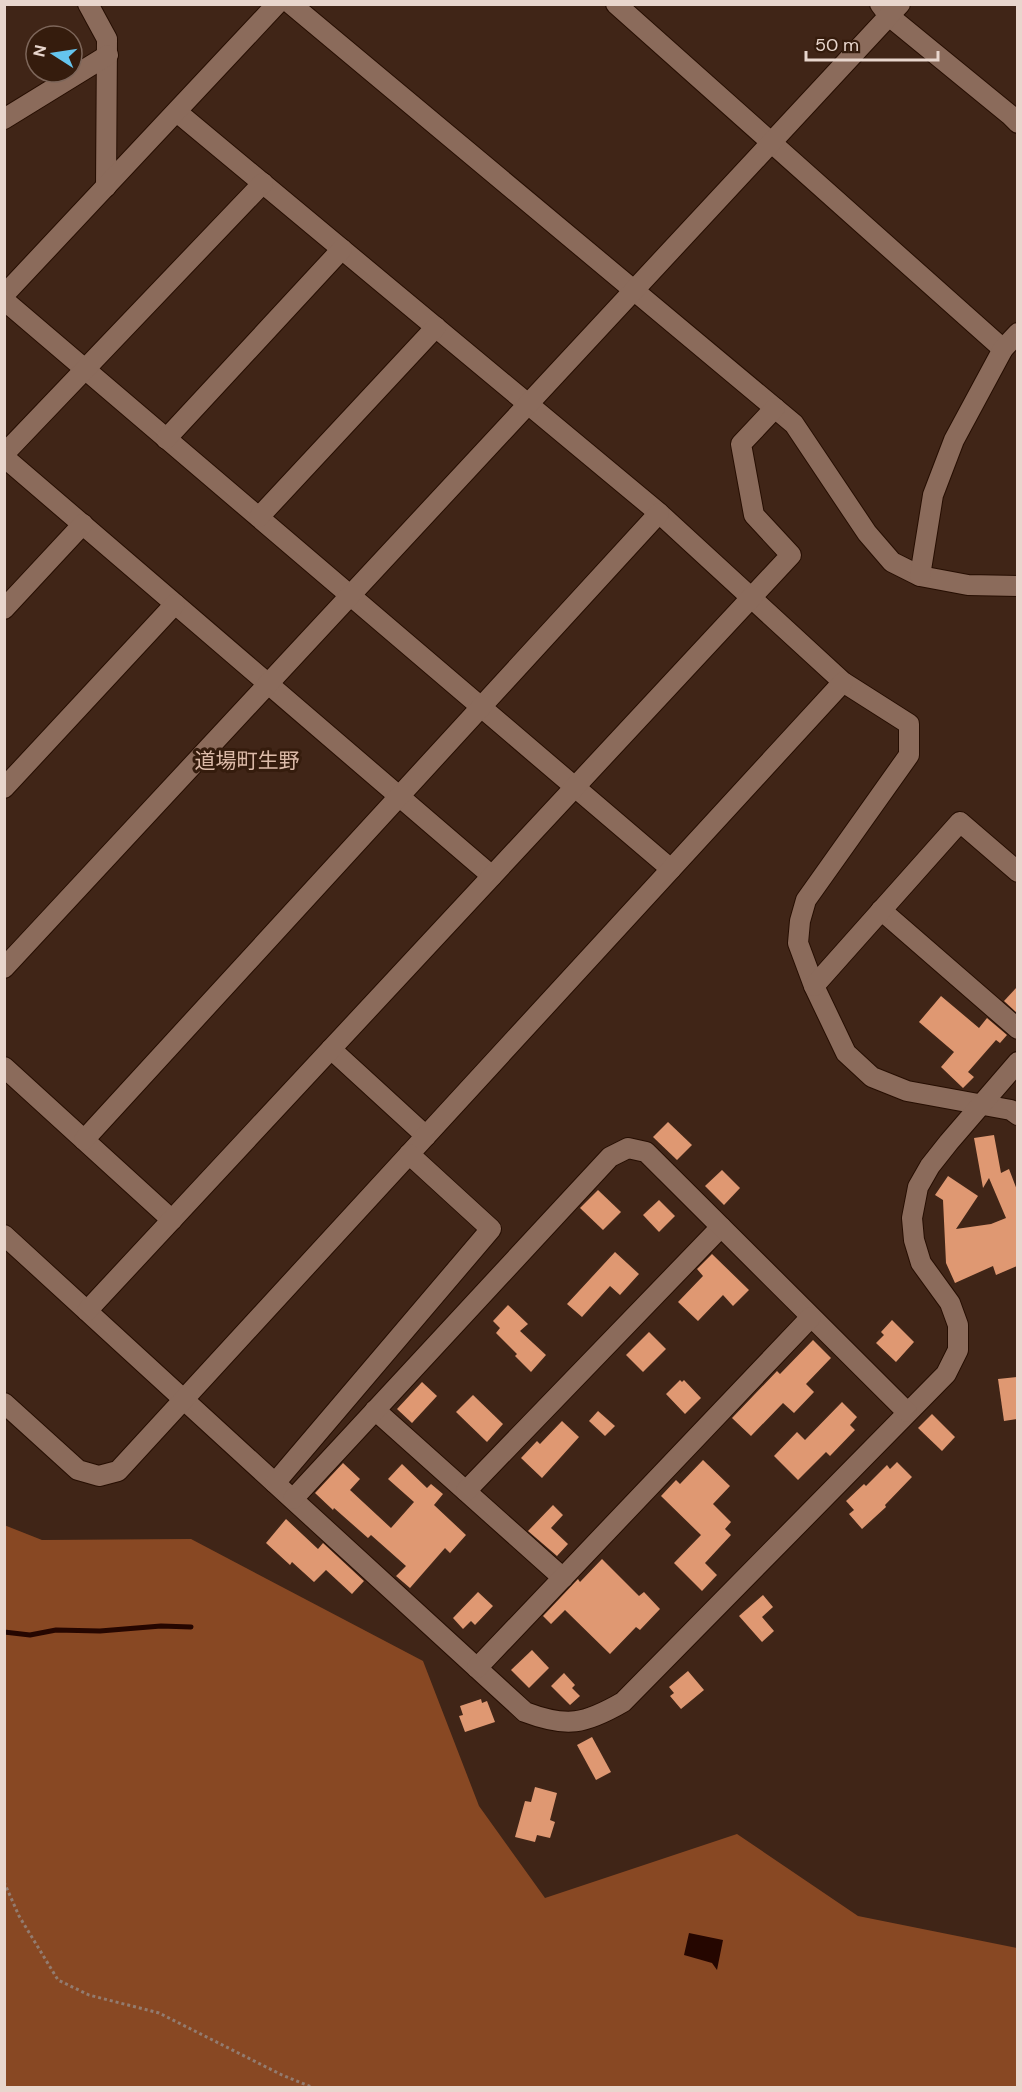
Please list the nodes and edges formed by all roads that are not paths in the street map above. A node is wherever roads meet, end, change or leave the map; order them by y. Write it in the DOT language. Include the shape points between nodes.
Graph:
graph roads {
  1 [pos="88,4"];
  2 [pos="277,4"];
  3 [pos="291,4"];
  4 [pos="616,4"];
  5 [pos="890,8"];
  6 [pos="108,56"];
  7 [pos="177,112"];
  8 [pos="4,119"];
  9 [pos="1017,123"];
  10 [pos="772,142"];
  11 [pos="263,183"];
  12 [pos="106,187"];
  13 [pos="342,249"];
  14 [pos="634,291"];
  15 [pos="4,296"];
  16 [pos="4,300"];
  17 [pos="436,327"];
  18 [pos="1017,333"];
  19 [pos="1003,349"];
  20 [pos="85,369"];
  21 [pos="529,405"];
  22 [pos="775,408"];
  23 [pos="166,439"];
  24 [pos="4,455"];
  25 [pos="659,513"];
  26 [pos="259,517"];
  27 [pos="83,524"];
  28 [pos="920,576"];
  29 [pos="1017,586"];
  30 [pos="351,596"];
  31 [pos="751,597"];
  32 [pos="175,603"];
  33 [pos="4,609"];
  34 [pos="843,682"];
  35 [pos="269,684"];
  36 [pos="481,707"];
  37 [pos="575,787"];
  38 [pos="4,788"];
  39 [pos="399,796"];
  40 [pos="671,869"];
  41 [pos="1017,872"];
  42 [pos="492,876"];
  43 [pos="881,910"];
  44 [pos="4,968"];
  45 [pos="814,986"];
  46 [pos="1017,1029"];
  47 [pos="331,1048"];
  48 [pos="1017,1062"];
  49 [pos="4,1067"];
  50 [pos="980,1105"];
  51 [pos="1017,1115"];
  52 [pos="426,1136"];
  53 [pos="84,1140"];
  54 [pos="409,1154"];
  55 [pos="172,1220"];
  56 [pos="721,1227"];
  57 [pos="4,1235"];
  58 [pos="87,1311"];
  59 [pos="811,1317"];
  60 [pos="184,1399"];
  61 [pos="4,1403"];
  62 [pos="375,1410"];
  63 [pos="907,1412"];
  64 [pos="275,1483"];
  65 [pos="466,1491"];
  66 [pos="293,1499"];
  67 [pos="562,1578"];
  68 [pos="477,1668"];
  1 -- 6 [label="street" via="107,39"];
  2 -- 7 [label="street"];
  3 -- 14 [label="street"];
  4 -- 10 [label="street"];
  5 -- 9 [label="street"];
  5 -- 10 [label="street"];
  6 -- 8 [label="street"];
  6 -- 12 [label="street"];
  7 -- 11 [label="street"];
  7 -- 12 [label="street"];
  10 -- 14 [label="street"];
  10 -- 19 [label="street"];
  11 -- 13 [label="street"];
  11 -- 20 [label="street"];
  12 -- 15 [label="street"];
  13 -- 17 [label="street"];
  13 -- 23 [label="street"];
  14 -- 21 [label="street"];
  14 -- 22 [label="street"];
  16 -- 20 [label="street"];
  17 -- 21 [label="street"];
  17 -- 26 [label="street"];
  18 -- 19 [label="street"];
  19 -- 28 [label="street" via="954,440 937,484"];
  20 -- 23 [label="street"];
  20 -- 24 [label="street"];
  21 -- 25 [label="street"];
  21 -- 30 [label="street"];
  22 -- 28 [label="street" via="794,424 867,533 892,562"];
  22 -- 31 [label="street" via="741,444 754,515 790,555"];
  23 -- 26 [label="street"];
  24 -- 27 [label="street"];
  25 -- 31 [label="street"];
  25 -- 36 [label="street"];
  26 -- 30 [label="street"];
  27 -- 32 [label="street"];
  27 -- 33 [label="street"];
  28 -- 29 [label="street" via="968,585"];
  30 -- 35 [label="street"];
  30 -- 36 [label="street"];
  31 -- 34 [label="street"];
  31 -- 37 [label="street"];
  32 -- 35 [label="street"];
  32 -- 38 [label="street"];
  34 -- 40 [label="street"];
  34 -- 45 [label="street" via="909,724 909,755 806,900 798,943"];
  35 -- 39 [label="street"];
  35 -- 44 [label="street"];
  36 -- 37 [label="street"];
  36 -- 39 [label="street"];
  37 -- 40 [label="street"];
  37 -- 42 [label="street"];
  39 -- 42 [label="street"];
  39 -- 53 [label="street"];
  40 -- 52 [label="street"];
  41 -- 43 [label="street" via="960,822"];
  42 -- 47 [label="street"];
  43 -- 45 [label="street"];
  43 -- 46 [label="street"];
  45 -- 50 [label="street" via="846,1053 872,1077 907,1091"];
  47 -- 52 [label="street"];
  47 -- 55 [label="street"];
  48 -- 50 [label="street"];
  49 -- 53 [label="street"];
  50 -- 51 [label="street" via="1011,1110"];
  50 -- 63 [label="street" via="918,1187 912,1218 914,1240 921,1263 950,1303 958,1325 958,1350 946,1374"];
  52 -- 54 [label="street"];
  53 -- 55 [label="street"];
  54 -- 60 [label="street"];
  54 -- 64 [label="street" via="491,1229"];
  55 -- 58 [label="street"];
  56 -- 59 [label="street"];
  56 -- 62 [label="street" via="646,1152 628,1148 610,1157"];
  56 -- 65 [label="street"];
  57 -- 58 [label="street"];
  58 -- 60 [label="street"];
  59 -- 63 [label="street"];
  59 -- 67 [label="street"];
  60 -- 61 [label="street" via="118,1471 99,1476 78,1470"];
  60 -- 64 [label="street"];
  62 -- 65 [label="street"];
  62 -- 66 [label="street"];
  63 -- 68 [label="street" via="624,1702 597,1718 549,1721 525,1712"];
  64 -- 66 [label="street"];
  65 -- 67 [label="street"];
  66 -- 68 [label="street"];
  67 -- 68 [label="street"];
}
